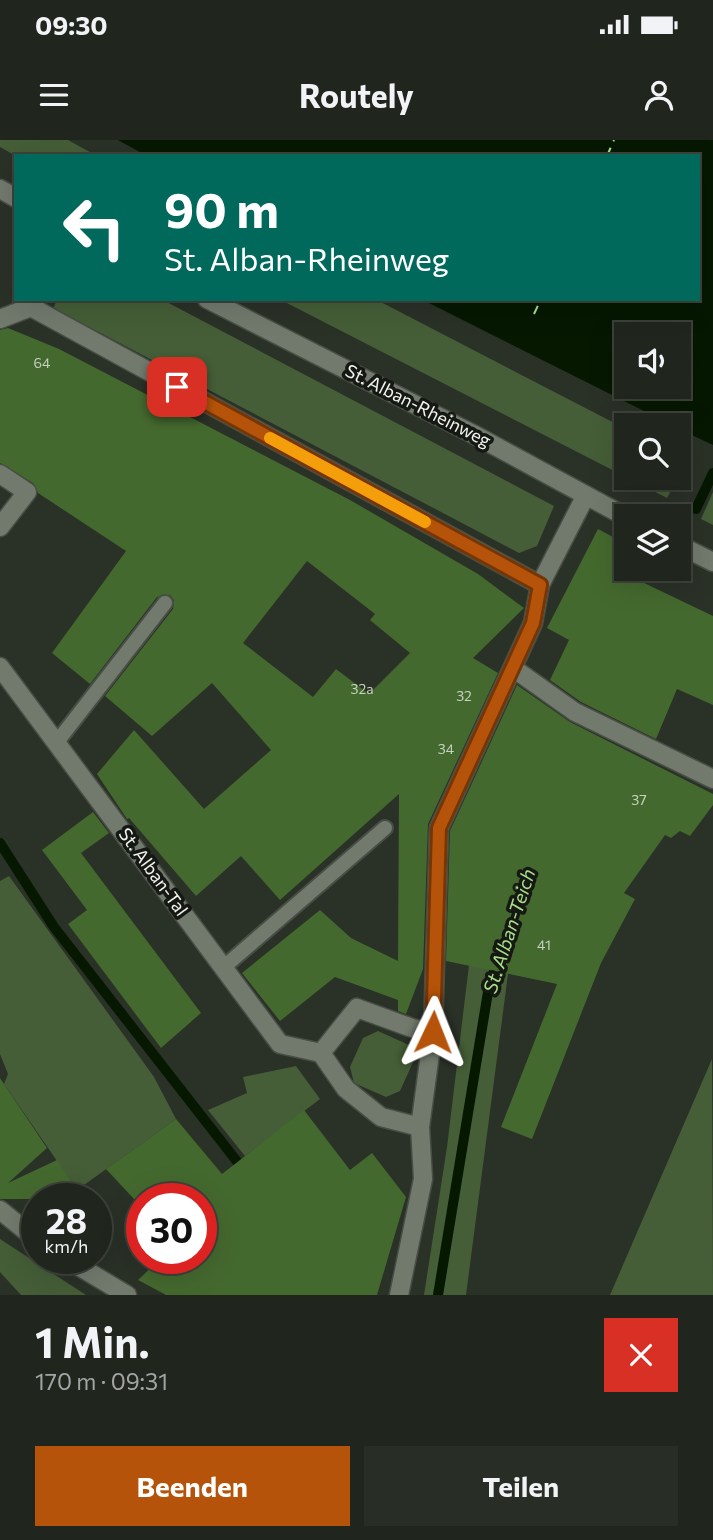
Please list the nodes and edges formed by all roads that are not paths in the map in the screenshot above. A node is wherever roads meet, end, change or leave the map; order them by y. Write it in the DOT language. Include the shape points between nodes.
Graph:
graph roads {
  1 [pos="211,301"];
  2 [pos="34,303"];
  3 [pos="0,319"];
  4 [pos="0,474"];
  5 [pos="586,495"];
  6 [pos="614,510"];
  7 [pos="0,527"];
  8 [pos="691,551"];
  9 [pos="713,562"];
  10 [pos="540,585"];
  11 [pos="165,603"];
  12 [pos="0,667"];
  13 [pos="513,668"];
  14 [pos="57,742"];
  15 [pos="713,779"];
  16 [pos="385,828"];
  17 [pos="223,967"];
  18 [pos="433,1032"];
  19 [pos="321,1053"];
  20 [pos="420,1127"];
  21 [pos="0,1210"];
  22 [pos="21,1227"];
  23 [pos="92,1274"];
  24 [pos="127,1295"];
  25 [pos="399,1295"];
  1 -- 5 [label="street, St. Alban-Rheinweg"];
  2 -- 3 [label="street"];
  2 -- 10 [label="street"];
  4 -- 7 [label="street" via="27,492"];
  5 -- 6 [label="street, St. Alban-Rheinweg"];
  5 -- 10 [label="street"];
  8 -- 9 [label="street"];
  10 -- 13 [label="street" via="533,623"];
  11 -- 14 [label="lane"];
  12 -- 14 [label="street, St. Alban-Tal"];
  13 -- 15 [label="street" via="575,712"];
  13 -- 18 [label="street" via="439,828"];
  14 -- 17 [label="street, St. Alban-Tal"];
  16 -- 17 [label="lane"];
  17 -- 19 [label="street, St. Alban-Tal" via="280,1044"];
  18 -- 19 [label="street" via="358,1008"];
  18 -- 20 [label="street"];
  19 -- 20 [label="street" via="346,1089 381,1117"];
  20 -- 25 [label="street" via="423,1179"];
  21 -- 22 [label="street"];
  23 -- 24 [label="street"];
}
